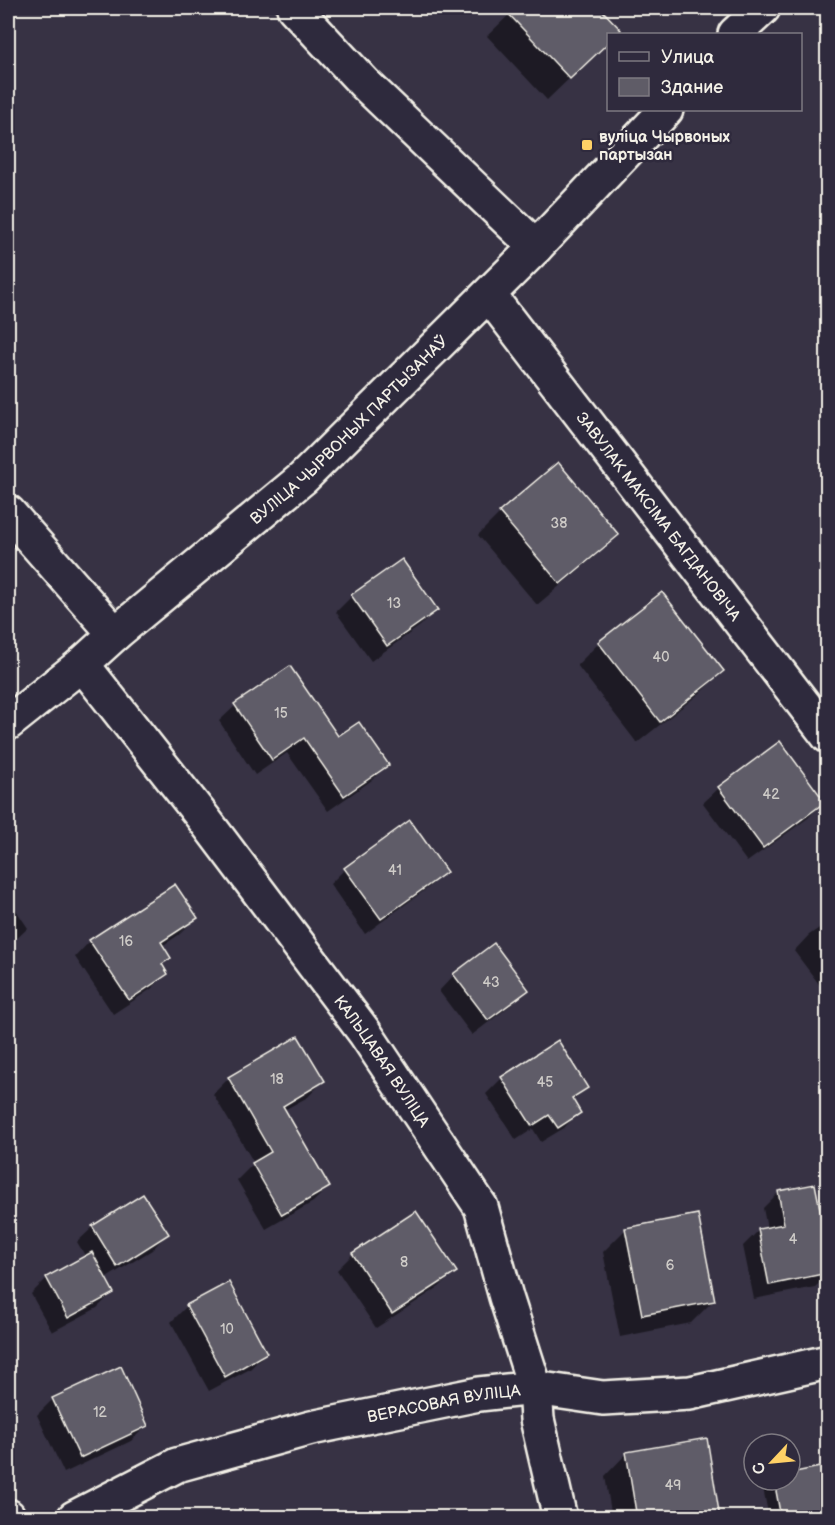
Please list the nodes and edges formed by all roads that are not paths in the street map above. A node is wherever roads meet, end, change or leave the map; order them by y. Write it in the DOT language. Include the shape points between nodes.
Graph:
graph roads {
  1 [pos="294,8"];
  2 [pos="763,8"];
  3 [pos="736,33"];
  4 [pos="665,111"];
  5 [pos="537,248"];
  6 [pos="489,296"];
  7 [pos="8,512"];
  8 [pos="115,634"];
  9 [pos="82,664"];
  10 [pos="8,723"];
  11 [pos="828,736"];
  12 [pos="828,1362"];
  13 [pos="535,1388"];
  14 [pos="74,1518"];
  15 [pos="560,1518"];
  1 -- 5 [label="street" via="364,83"];
  2 -- 3 [label="street"];
  4 -- 5 [label="street, ВУЛІЦА ЧЫРВОНЫХ ПАРТЫЗАНАЎ"];
  5 -- 6 [label="street, ВУЛІЦА ЧЫРВОНЫХ ПАРТЫЗАНАЎ"];
  6 -- 8 [label="street, ВУЛІЦА ЧЫРВОНЫХ ПАРТЫЗАНАЎ" via="303,478"];
  6 -- 11 [label="street, ЗАВУЛАК МАКСІМА БАГДАНОВІЧА"];
  7 -- 8 [label="street"];
  8 -- 9 [label="street, ВУЛІЦА ЧЫРВОНЫХ ПАРТЫЗАНАЎ"];
  9 -- 10 [label="street, ВУЛІЦА ЧЫРВОНЫХ ПАРТЫЗАНАЎ"];
  9 -- 13 [label="street, КАЛЬЦАВАЯ ВУЛІЦА" via="365,1033 481,1207"];
  12 -- 13 [label="street, ВЕРАСОВАЯ ВУЛІЦА" via="690,1393 603,1398"];
  13 -- 14 [label="street, ВЕРАСОВАЯ ВУЛІЦА" via="479,1394 311,1428 177,1465"];
  13 -- 15 [label="street, КАЛЬЦАВАЯ ВУЛІЦА" via="537,1419"];
}
